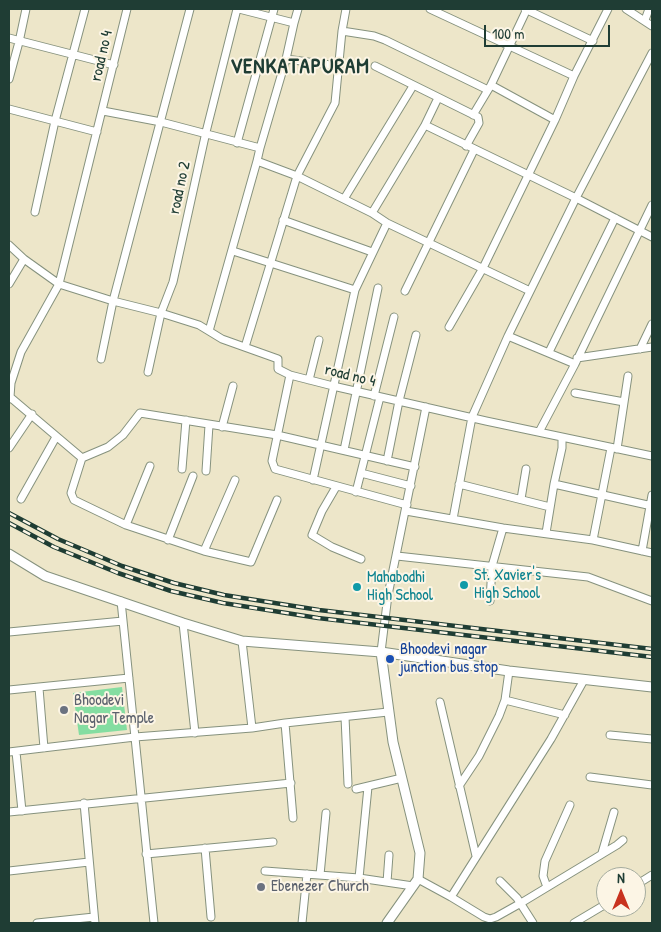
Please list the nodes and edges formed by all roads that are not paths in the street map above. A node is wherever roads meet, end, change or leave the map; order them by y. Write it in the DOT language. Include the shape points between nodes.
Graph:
graph roads {
  1 [pos="26,9"];
  2 [pos="85,9"];
  3 [pos="127,9"];
  4 [pos="190,9"];
  5 [pos="238,9"];
  6 [pos="274,9"];
  7 [pos="298,9"];
  8 [pos="346,9"];
  9 [pos="430,9"];
  10 [pos="526,9"];
  11 [pos="608,9"];
  12 [pos="626,9"];
  13 [pos="649,9"];
  14 [pos="271,17"];
  15 [pos="645,20"];
  16 [pos="294,23"];
  17 [pos="652,26"];
  18 [pos="342,31"];
  19 [pos="9,38"];
  20 [pos="592,41"];
  21 [pos="19,42"];
  22 [pos="510,46"];
  23 [pos="652,53"];
  24 [pos="74,54"];
  25 [pos="286,59"];
  26 [pos="114,65"];
  27 [pos="338,66"];
  28 [pos="374,66"];
  29 [pos="574,76"];
  30 [pos="9,79"];
  31 [pos="413,86"];
  32 [pos="490,87"];
  33 [pos="438,98"];
  34 [pos="9,109"];
  35 [pos="103,111"];
  36 [pos="473,115"];
  37 [pos="555,120"];
  38 [pos="56,121"];
  39 [pos="161,122"];
  40 [pos="425,126"];
  41 [pos="97,132"];
  42 [pos="206,132"];
  43 [pos="237,143"];
  44 [pos="466,146"];
  45 [pos="260,148"];
  46 [pos="474,150"];
  47 [pos="257,161"];
  48 [pos="297,176"];
  49 [pos="528,176"];
  50 [pos="576,198"];
  51 [pos="344,199"];
  52 [pos="652,205"];
  53 [pos="35,212"];
  54 [pos="372,213"];
  55 [pos="614,218"];
  56 [pos="283,220"];
  57 [pos="387,223"];
  58 [pos="640,231"];
  59 [pos="652,237"];
  60 [pos="428,242"];
  61 [pos="9,245"];
  62 [pos="233,251"];
  63 [pos="372,252"];
  64 [pos="24,259"];
  65 [pos="270,262"];
  66 [pos="482,268"];
  67 [pos="9,284"];
  68 [pos="60,284"];
  69 [pos="378,288"];
  70 [pos="355,290"];
  71 [pos="405,291"];
  72 [pos="530,292"];
  73 [pos="113,301"];
  74 [pos="161,313"];
  75 [pos="394,317"];
  76 [pos="652,324"];
  77 [pos="449,327"];
  78 [pos="209,331"];
  79 [pos="416,335"];
  80 [pos="508,336"];
  81 [pos="319,340"];
  82 [pos="245,347"];
  83 [pos="652,347"];
  84 [pos="640,349"];
  85 [pos="548,352"];
  86 [pos="100,359"];
  87 [pos="576,361"];
  88 [pos="148,372"];
  89 [pos="290,375"];
  90 [pos="628,376"];
  91 [pos="309,380"];
  92 [pos="233,386"];
  93 [pos="333,386"];
  94 [pos="357,391"];
  95 [pos="575,393"];
  96 [pos="377,397"];
  97 [pos="10,398"];
  98 [pos="398,401"];
  99 [pos="624,402"];
  100 [pos="426,406"];
  101 [pos="32,414"];
  102 [pos="472,417"];
  103 [pos="186,420"];
  104 [pos="208,425"];
  105 [pos="222,427"];
  106 [pos="539,432"];
  107 [pos="276,435"];
  108 [pos="56,437"];
  109 [pos="562,438"];
  110 [pos="321,444"];
  111 [pos="9,448"];
  112 [pos="614,448"];
  113 [pos="344,450"];
  114 [pos="366,456"];
  115 [pos="652,456"];
  116 [pos="82,458"];
  117 [pos="387,461"];
  118 [pos="150,466"];
  119 [pos="415,467"];
  120 [pos="182,469"];
  121 [pos="526,469"];
  122 [pos="206,471"];
  123 [pos="361,473"];
  124 [pos="193,476"];
  125 [pos="235,480"];
  126 [pos="313,480"];
  127 [pos="459,484"];
  128 [pos="554,484"];
  129 [pos="336,486"];
  130 [pos="411,486"];
  131 [pos="356,492"];
  132 [pos="602,495"];
  133 [pos="652,495"];
  134 [pos="21,499"];
  135 [pos="521,499"];
  136 [pos="277,500"];
  137 [pos="651,506"];
  138 [pos="550,507"];
  139 [pos="407,508"];
  140 [pos="453,519"];
  141 [pos="126,525"];
  142 [pos="503,528"];
  143 [pos="546,533"];
  144 [pos="168,540"];
  145 [pos="593,540"];
  146 [pos="204,551"];
  147 [pos="642,551"];
  148 [pos="652,553"];
  149 [pos="9,554"];
  150 [pos="397,556"];
  151 [pos="360,559"];
  152 [pos="492,566"];
  153 [pos="121,601"];
  154 [pos="490,601"];
  155 [pos="652,601"];
  156 [pos="123,621"];
  157 [pos="183,623"];
  158 [pos="9,632"];
  159 [pos="242,641"];
  160 [pos="381,652"];
  161 [pos="509,671"];
  162 [pos="129,678"];
  163 [pos="584,680"];
  164 [pos="652,687"];
  165 [pos="39,688"];
  166 [pos="9,690"];
  167 [pos="505,700"];
  168 [pos="440,702"];
  169 [pos="388,712"];
  170 [pos="566,715"];
  171 [pos="345,718"];
  172 [pos="285,723"];
  173 [pos="252,728"];
  174 [pos="194,733"];
  175 [pos="610,735"];
  176 [pos="135,737"];
  177 [pos="652,739"];
  178 [pos="44,748"];
  179 [pos="12,752"];
  180 [pos="590,776"];
  181 [pos="402,778"];
  182 [pos="291,783"];
  183 [pos="348,784"];
  184 [pos="652,785"];
  185 [pos="459,786"];
  186 [pos="368,787"];
  187 [pos="356,789"];
  188 [pos="141,798"];
  189 [pos="84,804"];
  190 [pos="570,805"];
  191 [pos="22,811"];
  192 [pos="9,812"];
  193 [pos="614,812"];
  194 [pos="326,813"];
  195 [pos="293,818"];
  196 [pos="623,840"];
  197 [pos="273,842"];
  198 [pos="206,848"];
  199 [pos="146,854"];
  200 [pos="602,854"];
  201 [pos="389,855"];
  202 [pos="476,856"];
  203 [pos="89,862"];
  204 [pos="9,871"];
  205 [pos="265,871"];
  206 [pos="307,874"];
  207 [pos="320,875"];
  208 [pos="359,878"];
  209 [pos="500,880"];
  210 [pos="387,882"];
  211 [pos="416,883"];
  212 [pos="547,887"];
  213 [pos="451,896"];
  214 [pos="520,903"];
  215 [pos="596,910"];
  216 [pos="212,917"];
  217 [pos="95,920"];
  218 [pos="36,923"];
  219 [pos="154,923"];
  220 [pos="302,923"];
  221 [pos="387,923"];
  222 [pos="533,923"];
  223 [pos="574,923"];
  1 -- 21 [label="street"];
  2 -- 24 [label="street"];
  3 -- 26 [label="street, road no 4"];
  4 -- 39 [label="street"];
  5 -- 14 [label="street"];
  5 -- 42 [label="street, road no 2"];
  6 -- 14 [label="street"];
  7 -- 16 [label="street"];
  8 -- 18 [label="street"];
  9 -- 22 [label="street"];
  10 -- 20 [label="street"];
  10 -- 22 [label="street"];
  11 -- 20 [label="street"];
  12 -- 15 [label="street"];
  13 -- 15 [label="street"];
  14 -- 16 [label="street"];
  14 -- 43 [label="street"];
  15 -- 17 [label="street"];
  16 -- 25 [label="street"];
  18 -- 27 [label="street"];
  18 -- 32 [label="street" via="386,40"];
  19 -- 21 [label="street"];
  20 -- 29 [label="street"];
  21 -- 24 [label="street"];
  21 -- 30 [label="street"];
  22 -- 29 [label="street"];
  22 -- 32 [label="street"];
  23 -- 50 [label="street"];
  24 -- 26 [label="street"];
  24 -- 38 [label="street"];
  25 -- 27 [label="street"];
  25 -- 45 [label="street"];
  26 -- 35 [label="street, road no 4"];
  27 -- 48 [label="street" via="335,103"];
  28 -- 31 [label="street"];
  29 -- 37 [label="street"];
  31 -- 33 [label="street"];
  31 -- 51 [label="street"];
  32 -- 36 [label="street"];
  32 -- 37 [label="street"];
  33 -- 36 [label="street"];
  33 -- 40 [label="street"];
  34 -- 38 [label="street"];
  35 -- 39 [label="street"];
  35 -- 41 [label="street, road no 4"];
  36 -- 44 [label="street" via="478,117 479,123"];
  37 -- 49 [label="street"];
  38 -- 41 [label="street"];
  38 -- 53 [label="street"];
  39 -- 42 [label="street"];
  39 -- 73 [label="street"];
  40 -- 44 [label="street"];
  40 -- 54 [label="street"];
  41 -- 68 [label="street, road no 4"];
  42 -- 43 [label="street"];
  42 -- 74 [label="street, road no 2" via="173,282"];
  43 -- 45 [label="street"];
  44 -- 46 [label="street"];
  45 -- 47 [label="street"];
  46 -- 49 [label="street"];
  46 -- 60 [label="street"];
  47 -- 48 [label="street"];
  47 -- 62 [label="street"];
  48 -- 51 [label="street"];
  48 -- 56 [label="street"];
  49 -- 50 [label="street"];
  49 -- 66 [label="street"];
  50 -- 55 [label="street"];
  50 -- 72 [label="street"];
  51 -- 54 [label="street"];
  52 -- 58 [label="street"];
  54 -- 57 [label="street"];
  55 -- 58 [label="street"];
  55 -- 85 [label="street"];
  56 -- 63 [label="street"];
  56 -- 65 [label="street"];
  57 -- 60 [label="street"];
  57 -- 63 [label="street"];
  58 -- 59 [label="street"];
  58 -- 87 [label="street"];
  60 -- 66 [label="street"];
  60 -- 71 [label="street"];
  61 -- 64 [label="street"];
  62 -- 65 [label="street"];
  62 -- 78 [label="street"];
  63 -- 70 [label="street"];
  64 -- 67 [label="street"];
  64 -- 68 [label="street"];
  65 -- 70 [label="street"];
  65 -- 82 [label="street"];
  66 -- 72 [label="street"];
  66 -- 77 [label="street"];
  68 -- 73 [label="street"];
  68 -- 97 [label="street, road no 4" via="21,352 11,383"];
  69 -- 94 [label="street"];
  70 -- 93 [label="street"];
  72 -- 80 [label="street"];
  73 -- 74 [label="street"];
  73 -- 86 [label="street"];
  74 -- 78 [label="street"];
  74 -- 88 [label="street, road no 2"];
  75 -- 96 [label="street"];
  76 -- 84 [label="street"];
  78 -- 82 [label="street"];
  79 -- 98 [label="street"];
  80 -- 85 [label="street"];
  80 -- 102 [label="street"];
  81 -- 91 [label="street"];
  82 -- 89 [label="street" via="278,359 278,369"];
  83 -- 84 [label="street"];
  84 -- 87 [label="street"];
  85 -- 87 [label="street"];
  87 -- 106 [label="street"];
  89 -- 91 [label="street, road no 4"];
  89 -- 107 [label="street"];
  90 -- 99 [label="street"];
  91 -- 93 [label="street, road no 4"];
  92 -- 105 [label="street"];
  93 -- 94 [label="street, road no 4"];
  93 -- 110 [label="street"];
  94 -- 96 [label="street, road no 4"];
  94 -- 113 [label="street"];
  95 -- 99 [label="street"];
  96 -- 98 [label="street, road no 4"];
  96 -- 114 [label="street"];
  97 -- 101 [label="street"];
  98 -- 100 [label="street, road no 4"];
  98 -- 117 [label="street"];
  99 -- 112 [label="street"];
  100 -- 102 [label="street, road no 4"];
  100 -- 119 [label="street"];
  101 -- 108 [label="street"];
  101 -- 111 [label="street"];
  102 -- 106 [label="street, road no 4"];
  102 -- 127 [label="street"];
  103 -- 104 [label="street"];
  103 -- 116 [label="street" via="140,413 123,435 108,447"];
  103 -- 120 [label="street"];
  104 -- 105 [label="street"];
  104 -- 122 [label="street"];
  105 -- 107 [label="street"];
  106 -- 109 [label="street, road no 4"];
  107 -- 110 [label="street"];
  107 -- 126 [label="street" via="273,466"];
  108 -- 116 [label="street"];
  108 -- 134 [label="street"];
  109 -- 112 [label="street, road no 4"];
  109 -- 128 [label="street"];
  110 -- 113 [label="street"];
  110 -- 126 [label="street"];
  112 -- 115 [label="street, road no 4"];
  112 -- 132 [label="street"];
  113 -- 114 [label="street"];
  114 -- 117 [label="street"];
  114 -- 123 [label="street"];
  116 -- 141 [label="street" via="72,497"];
  117 -- 119 [label="street"];
  118 -- 141 [label="street"];
  119 -- 130 [label="street"];
  121 -- 135 [label="street"];
  123 -- 130 [label="street"];
  123 -- 131 [label="street"];
  124 -- 144 [label="street"];
  125 -- 146 [label="street"];
  126 -- 129 [label="street"];
  127 -- 135 [label="street"];
  127 -- 140 [label="street"];
  128 -- 132 [label="street"];
  128 -- 138 [label="street"];
  129 -- 131 [label="street"];
  129 -- 151 [label="street" via="312,536"];
  130 -- 139 [label="street"];
  131 -- 139 [label="street"];
  132 -- 137 [label="street"];
  132 -- 145 [label="street"];
  133 -- 137 [label="street"];
  135 -- 138 [label="street"];
  136 -- 146 [label="street" via="251,562"];
  137 -- 147 [label="street"];
  138 -- 143 [label="street"];
  139 -- 140 [label="street"];
  139 -- 150 [label="street"];
  140 -- 142 [label="street"];
  141 -- 144 [label="street"];
  142 -- 143 [label="street"];
  142 -- 152 [label="street"];
  143 -- 145 [label="street"];
  144 -- 146 [label="street"];
  145 -- 147 [label="street"];
  147 -- 148 [label="street"];
  149 -- 153 [label="street" via="46,576"];
  150 -- 152 [label="street"];
  150 -- 160 [label="street" via="388,594"];
  152 -- 154 [label="street"];
  152 -- 155 [label="street" via="588,577"];
  153 -- 156 [label="street"];
  153 -- 157 [label="street"];
  156 -- 158 [label="street"];
  156 -- 162 [label="street"];
  157 -- 159 [label="street"];
  157 -- 174 [label="street"];
  159 -- 160 [label="street"];
  159 -- 173 [label="street"];
  160 -- 161 [label="street"];
  160 -- 169 [label="street"];
  161 -- 163 [label="street"];
  161 -- 167 [label="street"];
  162 -- 165 [label="street"];
  162 -- 176 [label="street"];
  163 -- 164 [label="street"];
  163 -- 170 [label="street"];
  165 -- 166 [label="street"];
  165 -- 178 [label="street"];
  167 -- 170 [label="street"];
  167 -- 185 [label="street" via="483,748"];
  168 -- 185 [label="street"];
  169 -- 171 [label="street"];
  169 -- 181 [label="street"];
  170 -- 202 [label="street"];
  171 -- 172 [label="street"];
  171 -- 183 [label="street"];
  172 -- 173 [label="street"];
  172 -- 182 [label="street"];
  173 -- 174 [label="street"];
  174 -- 176 [label="street"];
  175 -- 177 [label="street"];
  176 -- 178 [label="street"];
  176 -- 188 [label="street"];
  178 -- 179 [label="street"];
  179 -- 191 [label="street"];
  180 -- 184 [label="street"];
  181 -- 186 [label="street"];
  181 -- 211 [label="street" via="420,854"];
  182 -- 188 [label="street"];
  182 -- 195 [label="street"];
  185 -- 202 [label="street"];
  186 -- 187 [label="street"];
  186 -- 208 [label="street"];
  188 -- 189 [label="street"];
  188 -- 199 [label="street"];
  189 -- 191 [label="street"];
  189 -- 203 [label="street"];
  190 -- 212 [label="street" via="545,862 543,876"];
  191 -- 192 [label="street"];
  193 -- 200 [label="street"];
  194 -- 207 [label="street"];
  196 -- 200 [label="street"];
  197 -- 198 [label="street"];
  198 -- 199 [label="street"];
  198 -- 216 [label="street"];
  199 -- 219 [label="street"];
  200 -- 212 [label="street"];
  201 -- 210 [label="street"];
  202 -- 213 [label="street"];
  203 -- 204 [label="street"];
  203 -- 217 [label="street"];
  205 -- 206 [label="street"];
  206 -- 207 [label="street"];
  206 -- 220 [label="street"];
  207 -- 208 [label="street"];
  208 -- 210 [label="street"];
  209 -- 214 [label="street"];
  210 -- 211 [label="street"];
  211 -- 213 [label="street"];
  211 -- 221 [label="street"];
  212 -- 214 [label="street"];
  213 -- 214 [label="street" via="490,919"];
  214 -- 222 [label="street"];
  215 -- 223 [label="street"];
  217 -- 218 [label="street"];
}
